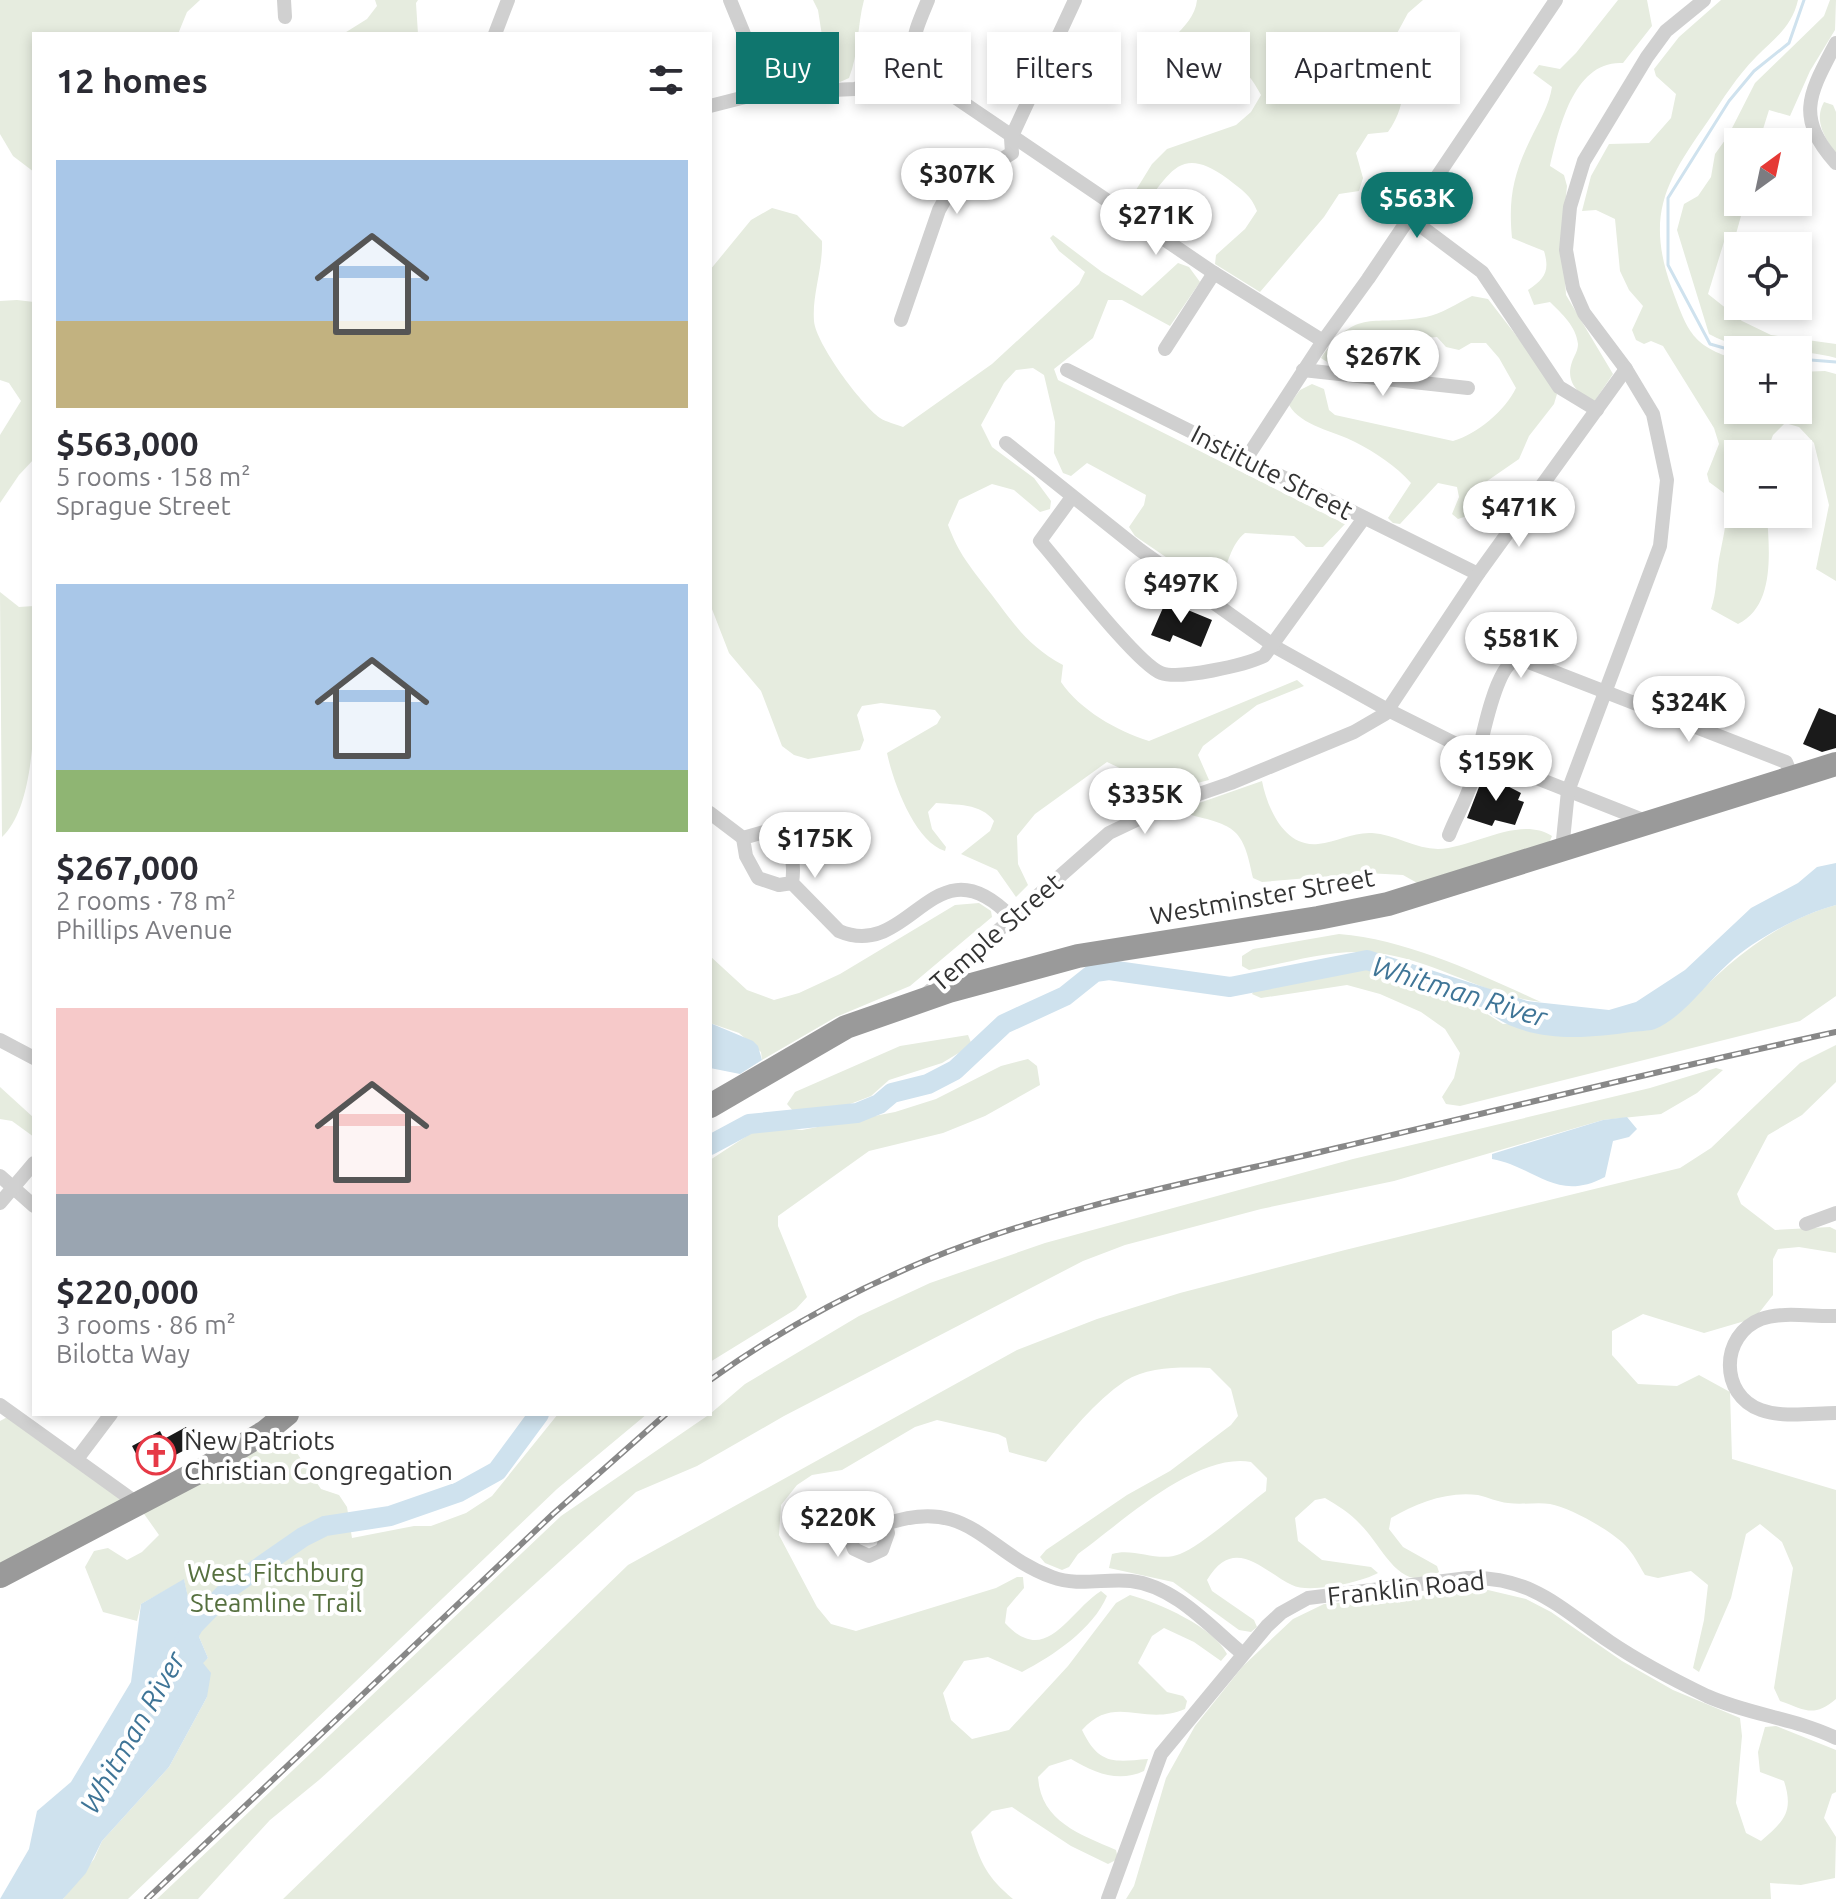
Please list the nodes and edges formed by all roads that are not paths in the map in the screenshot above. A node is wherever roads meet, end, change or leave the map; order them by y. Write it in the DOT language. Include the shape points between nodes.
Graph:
graph roads {
  1 [pos="284,0"];
  2 [pos="508,0"];
  3 [pos="730,0"];
  4 [pos="928,0"];
  5 [pos="1075,0"];
  6 [pos="1556,0"];
  7 [pos="1704,0"];
  8 [pos="285,17"];
  9 [pos="496,32"];
  10 [pos="743,32"];
  11 [pos="916,32"];
  12 [pos="1836,43"];
  13 [pos="736,99"];
  14 [pos="964,104"];
  15 [pos="712,105"];
  16 [pos="1011,138"];
  17 [pos="1836,163"];
  18 [pos="1410,218"];
  19 [pos="1214,273"];
  20 [pos="901,320"];
  21 [pos="1323,341"];
  22 [pos="1165,349"];
  23 [pos="1626,369"];
  24 [pos="1067,370"];
  25 [pos="1303,370"];
  26 [pos="1468,388"];
  27 [pos="1597,410"];
  28 [pos="1006,443"];
  29 [pos="1246,459"];
  30 [pos="1072,497"];
  31 [pos="1364,518"];
  32 [pos="1478,574"];
  33 [pos="1274,645"];
  34 [pos="1606,690"];
  35 [pos="1388,710"];
  36 [pos="1476,754"];
  37 [pos="1836,764"];
  38 [pos="1792,777"];
  39 [pos="1568,791"];
  40 [pos="712,815"];
  41 [pos="1648,822"];
  42 [pos="1449,835"];
  43 [pos="743,838"];
  44 [pos="1562,850"];
  45 [pos="792,883"];
  46 [pos="1011,917"];
  47 [pos="917,1002"];
  48 [pos="0,1040"];
  49 [pos="32,1057"];
  50 [pos="712,1105"];
  51 [pos="32,1165"];
  52 [pos="0,1176"];
  53 [pos="13,1187"];
  54 [pos="0,1203"];
  55 [pos="32,1204"];
  56 [pos="1836,1213"];
  57 [pos="1806,1224"];
  58 [pos="1836,1316"];
  59 [pos="4,1413"];
  60 [pos="1836,1413"];
  61 [pos="109,1416"];
  62 [pos="278,1417"];
  63 [pos="77,1459"];
  64 [pos="138,1504"];
  65 [pos="886,1524"];
  66 [pos="0,1576"];
  67 [pos="1243,1654"];
  68 [pos="1836,1738"];
  69 [pos="1108,1899"];
  1 -- 8 [label="street"];
  2 -- 9 [label="street"];
  3 -- 10 [label="street"];
  4 -- 11 [label="street"];
  5 -- 16 [label="street"];
  6 -- 18 [label="street"];
  7 -- 23 [label="street" via="1658,41 1574,184 1568,273 1584,313"];
  12 -- 17 [label="street" via="1808,109 1818,140"];
  13 -- 15 [label="street"];
  14 -- 16 [label="street"];
  16 -- 19 [label="street"];
  16 -- 20 [label="street" via="1009,157 949,192"];
  18 -- 21 [label="street"];
  18 -- 27 [label="street" via="1482,272 1559,387"];
  19 -- 21 [label="street"];
  19 -- 22 [label="street"];
  21 -- 25 [label="street"];
  23 -- 27 [label="street, Temple Street"];
  23 -- 34 [label="street" via="1653,414 1666,465 1666,503 1654,567"];
  24 -- 29 [label="street, Institute Street"];
  25 -- 26 [label="street"];
  25 -- 29 [label="street"];
  27 -- 32 [label="street, Temple Street"];
  28 -- 30 [label="street"];
  29 -- 31 [label="street, Institute Street"];
  30 -- 33 [label="street"];
  30 -- 33 [label="street" via="1040,541 1145,663 1160,673 1177,675 1250,661"];
  31 -- 32 [label="street, Institute Street"];
  31 -- 33 [label="street"];
  32 -- 35 [label="street, Temple Street"];
  33 -- 35 [label="street"];
  34 -- 36 [label="street" via="1526,661 1512,661 1504,670"];
  34 -- 38 [label="street" via="1786,762"];
  34 -- 39 [label="street"];
  35 -- 36 [label="street"];
  35 -- 46 [label="street, Temple Street" via="1354,732 1109,833"];
  36 -- 39 [label="street"];
  36 -- 42 [label="street" via="1475,771"];
  37 -- 38 [label="highway, Westminster Street"];
  38 -- 41 [label="highway, Westminster Street"];
  39 -- 41 [label="street"];
  39 -- 44 [label="street"];
  40 -- 43 [label="street"];
  41 -- 44 [label="highway, Westminster Street"];
  43 -- 45 [label="street" via="758,878"];
  43 -- 45 [label="street" via="764,832 780,838 794,862"];
  44 -- 47 [label="highway, Westminster Street" via="1372,908 1078,956"];
  45 -- 46 [label="street" via="839,931 863,938 881,933 949,890 979,891"];
  46 -- 47 [label="street, Temple Street"];
  47 -- 50 [label="highway, Westminster Street" via="846,1027"];
  48 -- 49 [label="street"];
  51 -- 53 [label="street"];
  52 -- 53 [label="street"];
  53 -- 54 [label="street"];
  53 -- 55 [label="street"];
  56 -- 57 [label="street"];
  58 -- 60 [label="street" via="1781,1315 1757,1321 1737,1340 1729,1369 1739,1394 1761,1410"];
  59 -- 63 [label="street"];
  61 -- 63 [label="street"];
  62 -- 64 [label="highway" via="237,1450"];
  63 -- 64 [label="street"];
  64 -- 66 [label="highway"];
  65 -- 67 [label="street" via="940,1515 1066,1582 1148,1585 1179,1601"];
  67 -- 68 [label="street, Franklin Road" via="1277,1615 1308,1598 1468,1578 1505,1579 1547,1596 1630,1655 1700,1692"];
  67 -- 69 [label="street, Franklin Road" via="1161,1754"];
}
